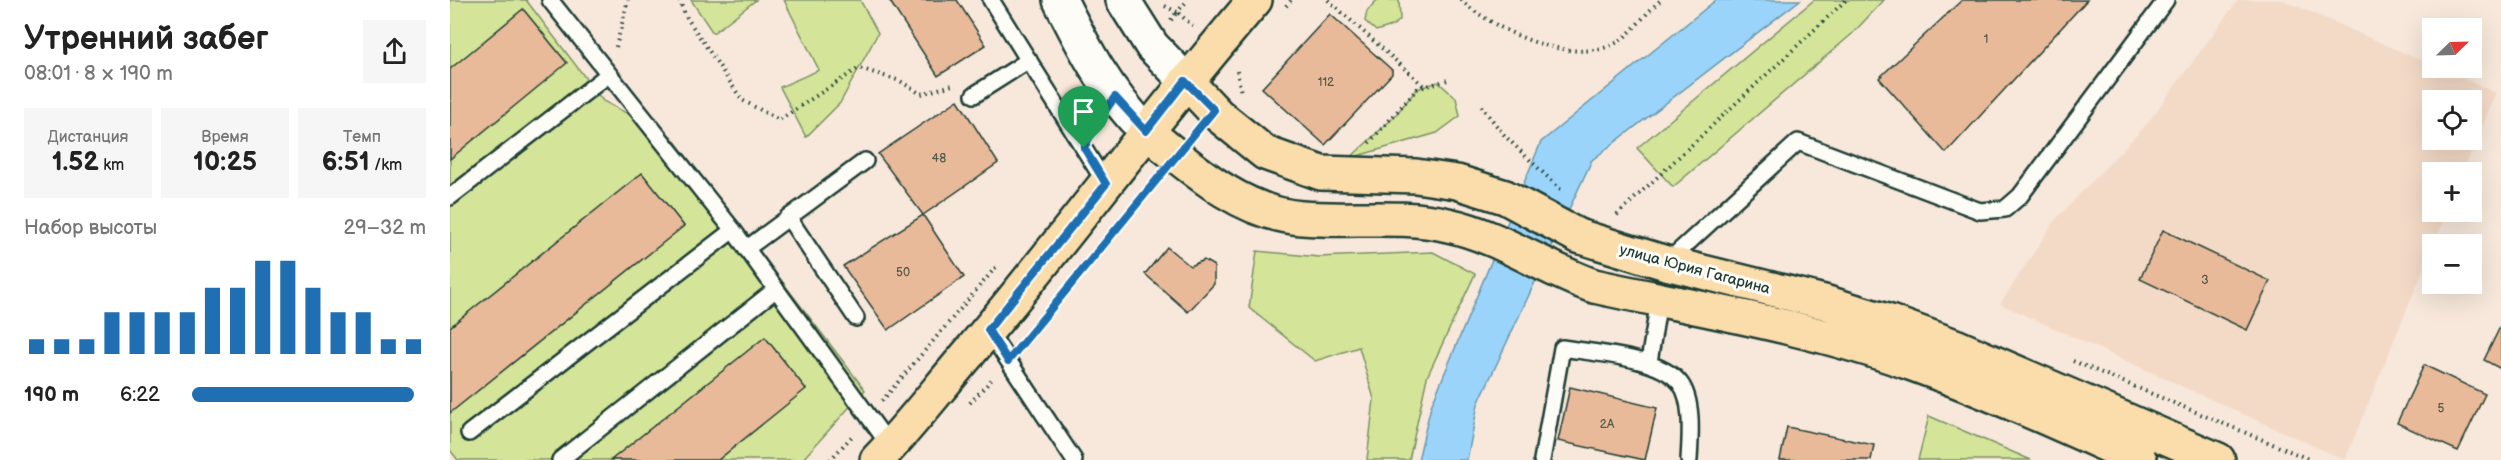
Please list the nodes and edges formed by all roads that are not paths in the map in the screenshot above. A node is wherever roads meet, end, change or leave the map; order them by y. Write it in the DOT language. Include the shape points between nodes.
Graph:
graph roads {
  1 [pos="550,0"];
  2 [pos="992,0"];
  3 [pos="1060,0"];
  4 [pos="1123,0"];
  5 [pos="1255,0"];
  6 [pos="2166,0"];
  7 [pos="1029,60"];
  8 [pos="609,74"];
  9 [pos="1185,81"];
  10 [pos="974,95"];
  11 [pos="1146,131"];
  12 [pos="865,160"];
  13 [pos="1106,184"];
  14 [pos="450,198"];
  15 [pos="788,217"];
  16 [pos="733,230"];
  17 [pos="746,249"];
  18 [pos="1666,263"];
  19 [pos="775,290"];
  20 [pos="1659,300"];
  21 [pos="856,318"];
  22 [pos="988,330"];
  23 [pos="1649,362"];
  24 [pos="469,433"];
  25 [pos="883,453"];
  26 [pos="560,460"];
  27 [pos="1074,460"];
  28 [pos="1542,460"];
  29 [pos="1689,460"];
  30 [pos="2140,460"];
  31 [pos="2218,460"];
  1 -- 8 [label="lane"];
  2 -- 7 [label="lane"];
  3 -- 11 [label="main road" via="1094,66"];
  4 -- 9 [label="main road" via="1152,46"];
  5 -- 9 [label="main road"];
  6 -- 18 [label="lane" via="2020,196 2004,209 1980,211 1798,141"];
  7 -- 10 [label="lane"];
  7 -- 13 [label="lane"];
  8 -- 14 [label="lane"];
  8 -- 16 [label="lane"];
  9 -- 11 [label="main road"];
  9 -- 18 [label="main road, улица Юрия Гагарина" via="1265,153 1321,173 1416,176 1457,182 1505,196 1578,236"];
  11 -- 13 [label="main road"];
  11 -- 20 [label="main road" via="1239,200 1300,218 1424,220 1483,235 1560,274 1594,286"];
  12 -- 15 [label="lane"];
  13 -- 22 [label="main road"];
  15 -- 17 [label="lane"];
  15 -- 21 [label="lane"];
  16 -- 17 [label="lane"];
  16 -- 24 [label="lane"];
  17 -- 19 [label="lane"];
  18 -- 31 [label="main road, улица Юрия Гагарина" via="1824,302 1901,326 2016,370"];
  19 -- 25 [label="lane" via="868,417"];
  19 -- 26 [label="lane"];
  20 -- 23 [label="lane"];
  20 -- 30 [label="main road" via="1814,333 1913,364"];
  22 -- 25 [label="main road"];
  22 -- 27 [label="lane"];
  23 -- 28 [label="lane" via="1562,348"];
  23 -- 29 [label="lane" via="1681,383 1692,417"];
}
